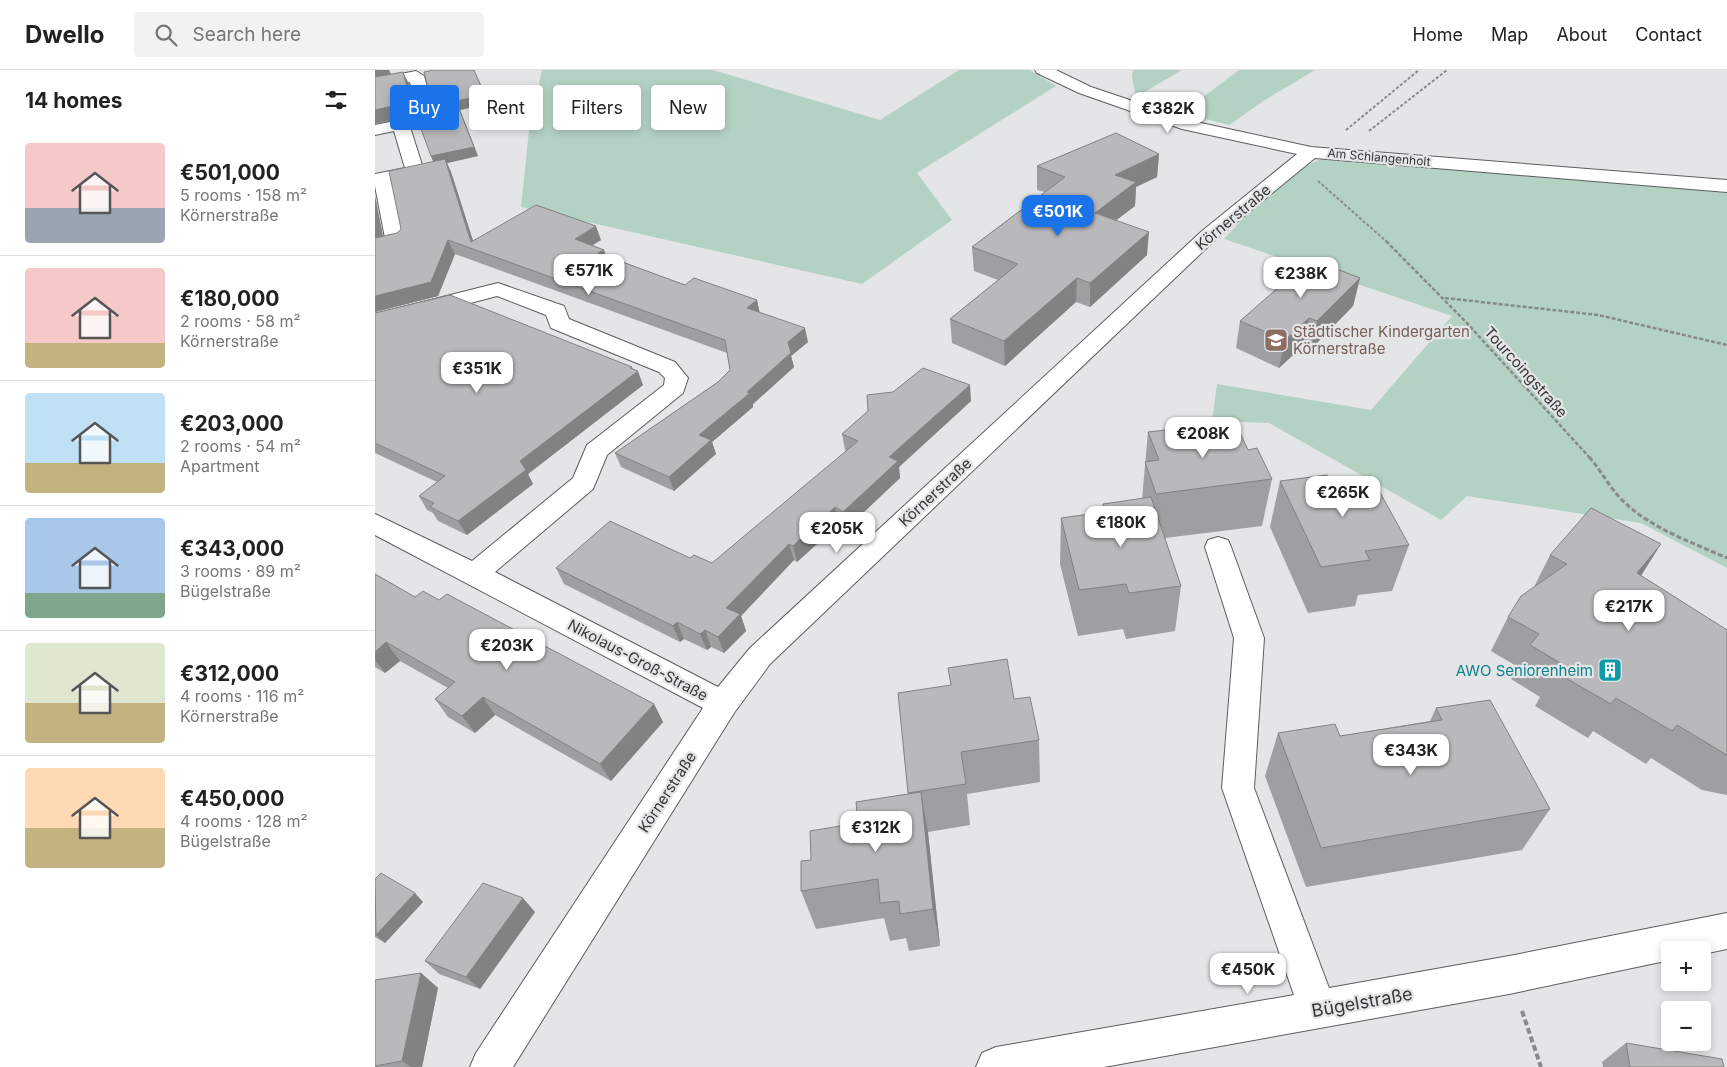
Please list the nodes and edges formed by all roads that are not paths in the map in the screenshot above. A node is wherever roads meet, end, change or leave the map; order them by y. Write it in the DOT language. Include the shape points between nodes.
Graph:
graph roads {
  1 [pos="1043,70"];
  2 [pos="433,73"];
  3 [pos="416,76"];
  4 [pos="375,84"];
  5 [pos="419,85"];
  6 [pos="390,126"];
  7 [pos="375,130"];
  8 [pos="402,130"];
  9 [pos="1304,158"];
  10 [pos="379,179"];
  11 [pos="1727,186"];
  12 [pos="375,246"];
  13 [pos="375,321"];
  14 [pos="375,523"];
  15 [pos="1218,548"];
  16 [pos="473,574"];
  17 [pos="723,704"];
  18 [pos="1727,931"];
  19 [pos="1318,1010"];
  20 [pos="490,1067"];
  21 [pos="995,1067"];
  1 -- 9 [label="street, Am Schlangenholt" via="1085,90 1188,125"];
  2 -- 3 [label="street"];
  3 -- 4 [label="street"];
  3 -- 5 [label="street"];
  6 -- 7 [label="street"];
  8 -- 10 [label="street" via="415,171"];
  9 -- 11 [label="street, Am Schlangenholt"];
  9 -- 17 [label="street, Körnerstraße" via="1209,235 760,656"];
  10 -- 12 [label="street" via="396,241"];
  13 -- 16 [label="street" via="498,289 556,311 559,323 667,367 678,381 675,388 596,451 584,482"];
  14 -- 16 [label="street, Nikolaus-Groß-Straße"];
  15 -- 19 [label="street" via="1249,638 1238,788"];
  16 -- 17 [label="street, Nikolaus-Groß-Straße"];
  17 -- 20 [label="street, Körnerstraße"];
  18 -- 19 [label="street, Bügelstraße"];
  19 -- 21 [label="street, Bügelstraße"];
}
